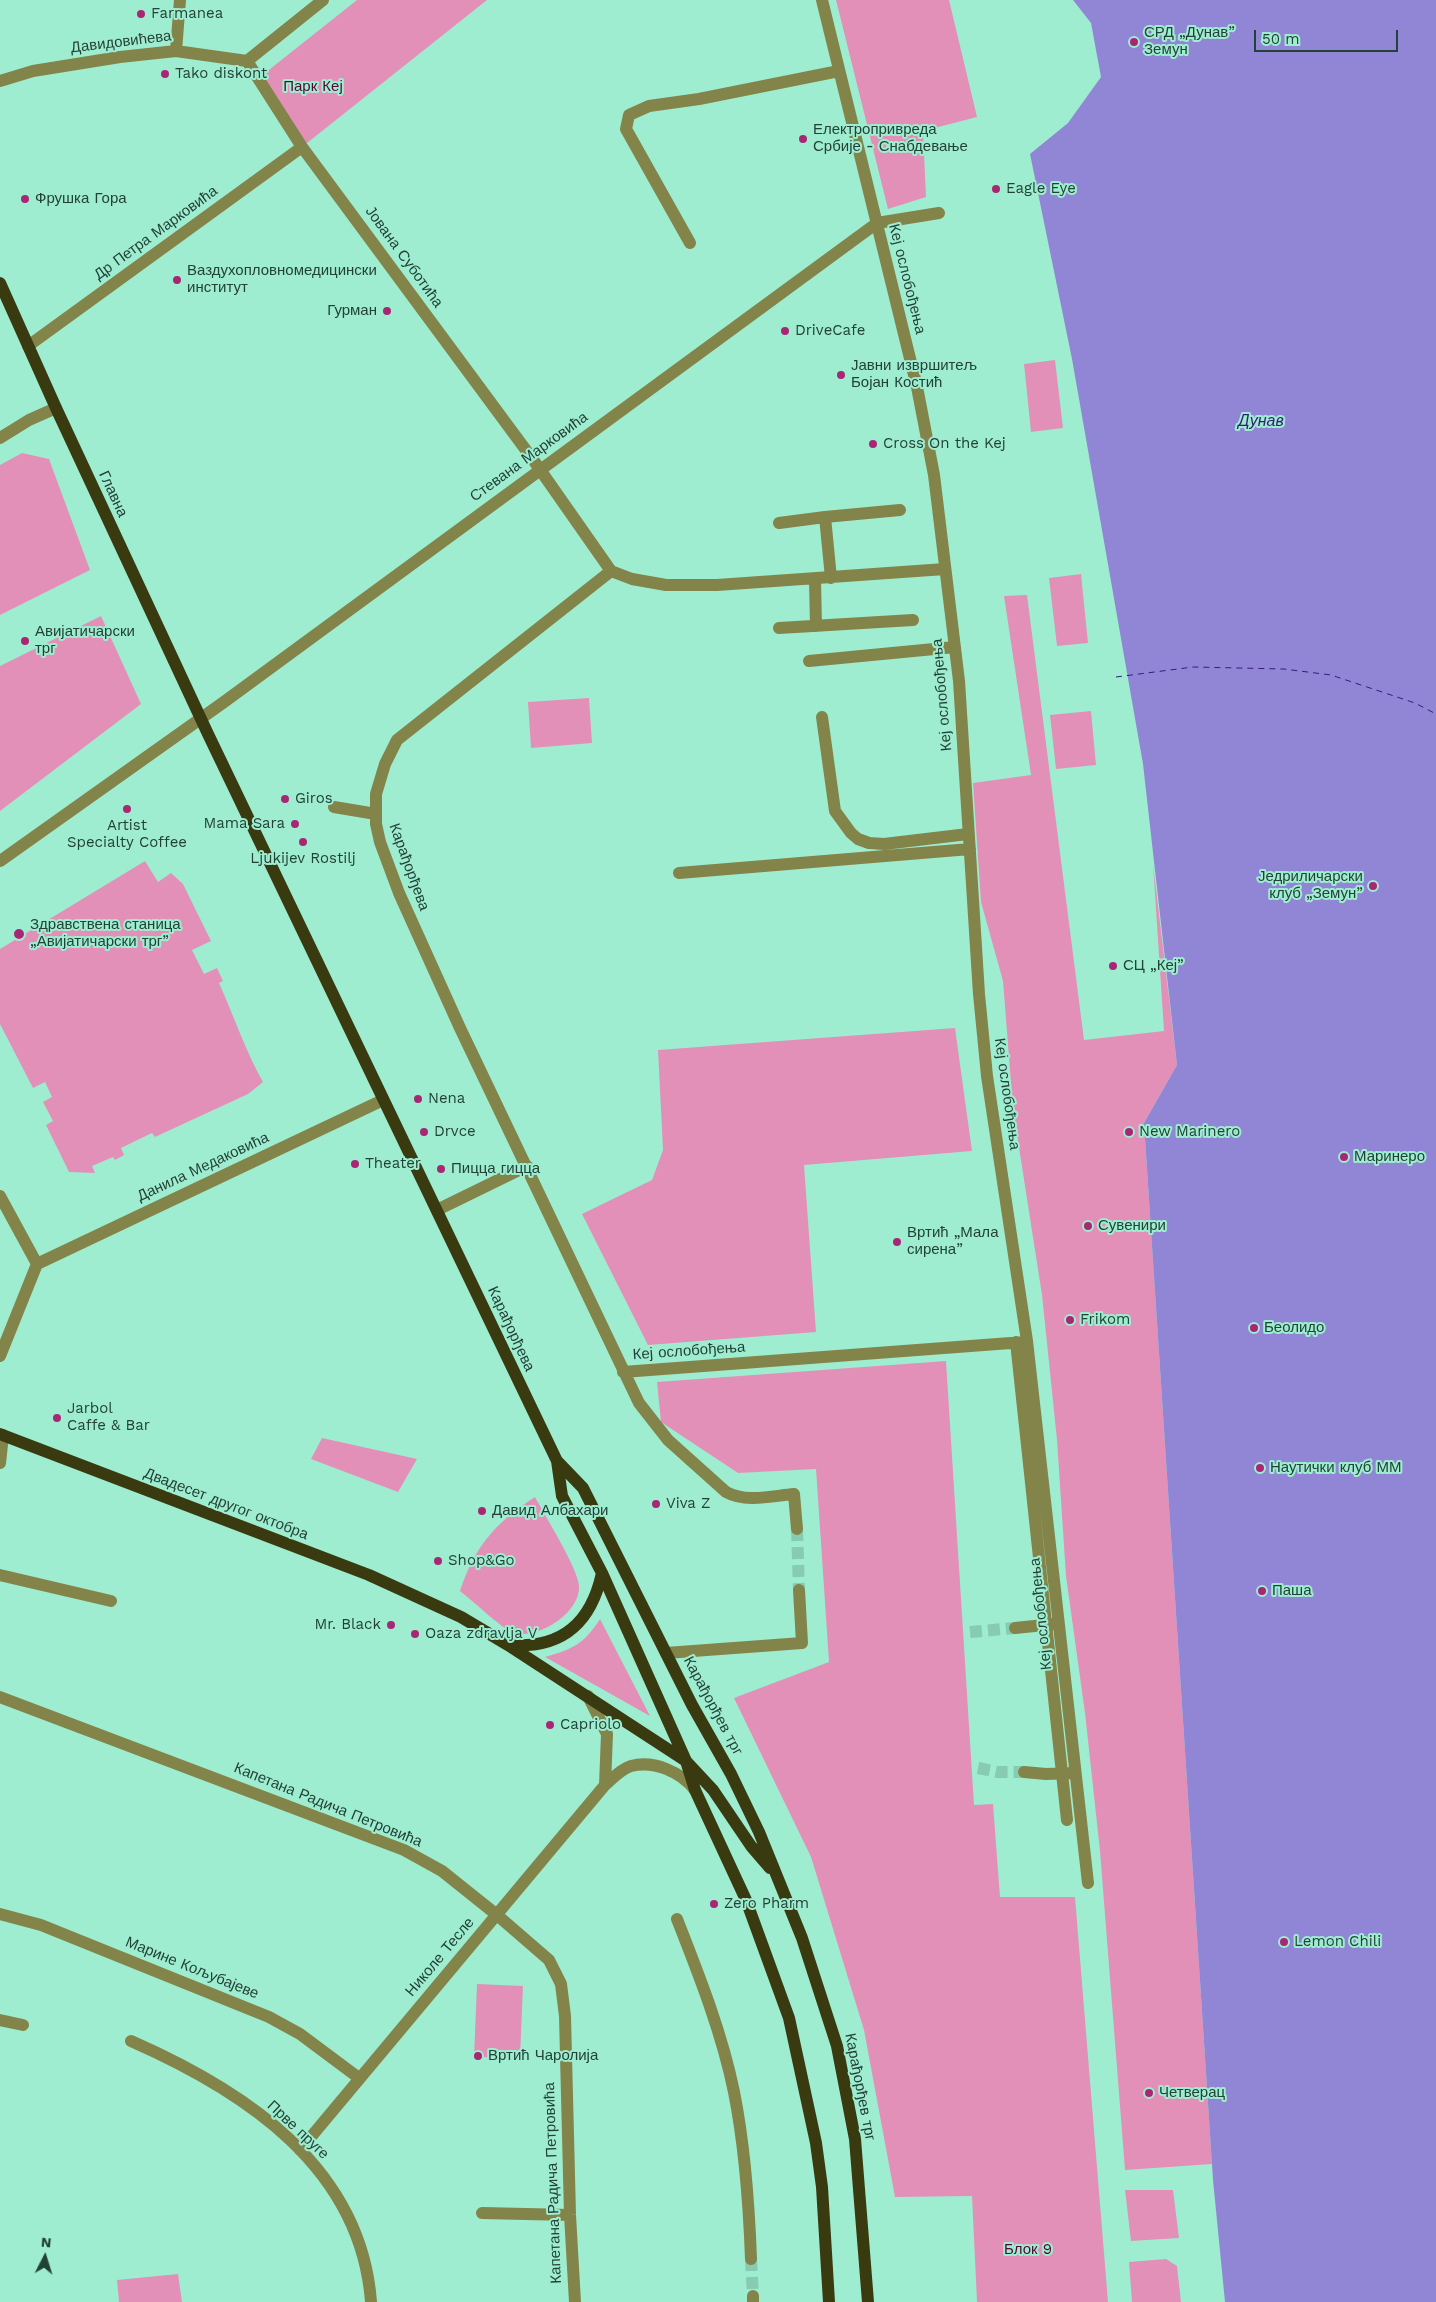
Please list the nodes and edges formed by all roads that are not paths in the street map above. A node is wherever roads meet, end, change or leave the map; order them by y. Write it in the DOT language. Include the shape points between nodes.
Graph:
graph roads {
  1 [pos="180,0"];
  2 [pos="323,0"];
  3 [pos="822,0"];
  4 [pos="176,51"];
  5 [pos="248,61"];
  6 [pos="839,71"];
  7 [pos="0,81"];
  8 [pos="302,147"];
  9 [pos="939,213"];
  10 [pos="877,223"];
  11 [pos="690,243"];
  12 [pos="0,283"];
  13 [pos="28,346"];
  14 [pos="56,408"];
  15 [pos="0,438"];
  16 [pos="539,469"];
  17 [pos="900,510"];
  18 [pos="825,517"];
  19 [pos="778,523"];
  20 [pos="945,569"];
  21 [pos="611,571"];
  22 [pos="831,578"];
  23 [pos="814,580"];
  24 [pos="913,620"];
  25 [pos="816,626"];
  26 [pos="779,628"];
  27 [pos="954,647"];
  28 [pos="809,661"];
  29 [pos="822,717"];
  30 [pos="201,718"];
  31 [pos="334,808"];
  32 [pos="376,814"];
  33 [pos="968,834"];
  34 [pos="970,849"];
  35 [pos="0,861"];
  36 [pos="679,873"];
  37 [pos="383,1100"];
  38 [pos="527,1166"];
  39 [pos="0,1196"];
  40 [pos="437,1210"];
  41 [pos="37,1264"];
  42 [pos="1021,1342"];
  43 [pos="0,1356"];
  44 [pos="622,1372"];
  45 [pos="2,1435"];
  46 [pos="556,1462"];
  47 [pos="0,1463"];
  48 [pos="797,1530"];
  49 [pos="602,1573"];
  50 [pos="0,1575"];
  51 [pos="799,1590"];
  52 [pos="111,1601"];
  53 [pos="1053,1624"];
  54 [pos="1014,1628"];
  55 [pos="508,1645"];
  56 [pos="666,1652"];
  57 [pos="588,1696"];
  58 [pos="0,1697"];
  59 [pos="686,1761"];
  60 [pos="1024,1772"];
  61 [pos="1070,1773"];
  62 [pos="605,1785"];
  63 [pos="694,1790"];
  64 [pos="1067,1820"];
  65 [pos="776,1873"];
  66 [pos="1088,1883"];
  67 [pos="0,1914"];
  68 [pos="497,1914"];
  69 [pos="677,1919"];
  70 [pos="0,2020"];
  71 [pos="23,2025"];
  72 [pos="131,2041"];
  73 [pos="359,2078"];
  74 [pos="300,2150"];
  75 [pos="482,2213"];
  76 [pos="570,2215"];
  77 [pos="750,2259"];
  78 [pos="371,2302"];
  79 [pos="575,2302"];
  80 [pos="828,2302"];
  81 [pos="868,2302"];
  1 -- 4 [label="street"];
  2 -- 5 [label="street"];
  3 -- 6 [label="street, Кеј ослобођења"];
  4 -- 5 [label="street, Давидовићева"];
  4 -- 7 [label="street, Давидовићева" via="32,71"];
  5 -- 8 [label="street, Јована Суботића"];
  6 -- 10 [label="street, Кеј ослобођења"];
  6 -- 11 [label="street" via="650,106 629,115 626,129"];
  8 -- 13 [label="street, Др Петра Марковића"];
  8 -- 16 [label="street, Јована Суботића"];
  9 -- 10 [label="street"];
  10 -- 16 [label="street, Стевана Марковића"];
  10 -- 20 [label="street, Кеј ослобођења" via="918,387 934,475"];
  12 -- 13 [label="main road, Главна"];
  13 -- 14 [label="main road, Главна"];
  14 -- 15 [label="street"];
  14 -- 30 [label="main road, Главна"];
  16 -- 21 [label="street"];
  16 -- 30 [label="street, Стевана Марковића"];
  17 -- 18 [label="street"];
  18 -- 19 [label="street"];
  18 -- 22 [label="street"];
  20 -- 22 [label="street"];
  20 -- 27 [label="street, Кеј ослобођења"];
  21 -- 23 [label="street" via="632,579 666,584 741,585"];
  21 -- 32 [label="street, Карађорђева" via="397,740 382,770 376,794"];
  22 -- 23 [label="street"];
  23 -- 25 [label="street"];
  24 -- 25 [label="street"];
  25 -- 26 [label="street"];
  27 -- 28 [label="street"];
  27 -- 33 [label="street, Кеј ослобођења"];
  29 -- 33 [label="street" via="835,811 850,833 869,843 884,844"];
  30 -- 35 [label="street"];
  30 -- 37 [label="main road, Карађорђева"];
  31 -- 32 [label="street"];
  32 -- 38 [label="street, Карађорђева" via="380,842 416,932"];
  33 -- 34 [label="street, Кеј ослобођења"];
  34 -- 36 [label="street"];
  34 -- 42 [label="street, Кеј ослобођења" via="987,1076"];
  37 -- 40 [label="main road, Карађорђева"];
  37 -- 41 [label="street, Данила Медаковића"];
  38 -- 40 [label="street"];
  38 -- 44 [label="street, Карађорђева"];
  39 -- 41 [label="street"];
  40 -- 46 [label="main road, Карађорђева"];
  41 -- 43 [label="street"];
  42 -- 44 [label="street, Кеј ослобођења"];
  42 -- 53 [label="street, Кеј ослобођења"];
  44 -- 48 [label="street" via="639,1403 662,1433 726,1492 745,1498 794,1494"];
  45 -- 47 [label="street"];
  45 -- 55 [label="main road, Двадесет другог октобра" via="369,1575 439,1606"];
  46 -- 49 [label="main road" via="562,1496"];
  46 -- 56 [label="main road, Карађорђев трг" via="583,1488"];
  49 -- 55 [label="main road" via="589,1611 572,1629 540,1644"];
  49 -- 59 [label="main road"];
  50 -- 52 [label="street"];
  51 -- 56 [label="street" via="802,1643"];
  53 -- 54 [label="street"];
  53 -- 61 [label="street, Кеј ослобођења"];
  55 -- 57 [label="main road"];
  56 -- 65 [label="main road, Карађорђев трг" via="731,1774"];
  57 -- 59 [label="main road"];
  57 -- 62 [label="street" via="607,1734"];
  58 -- 68 [label="street, Капетана Радича Петровића" via="404,1850 442,1871"];
  59 -- 63 [label="main road"];
  59 -- 65 [label="main road" via="713,1790 751,1846"];
  60 -- 61 [label="street"];
  61 -- 64 [label="street"];
  61 -- 66 [label="street, Кеј ослобођења"];
  62 -- 63 [label="street, Николе Тесле" via="631,1766 644,1765 674,1772 688,1780"];
  62 -- 68 [label="street, Николе Тесле"];
  63 -- 80 [label="main road" via="746,1900 791,2027 819,2170"];
  65 -- 81 [label="main road, Карађорђев трг" via="802,1938 837,2046 855,2139"];
  67 -- 73 [label="street, Марине Кољубајеве" via="41,1924 269,2017 300,2034"];
  68 -- 73 [label="street, Николе Тесле"];
  68 -- 76 [label="street, Капетана Радича Петровића" via="549,1960 561,1984 565,2016"];
  69 -- 77 [label="street" via="703,1987 734,2092 742,2144"];
  70 -- 71 [label="street"];
  72 -- 74 [label="street, Прве пруге" via="227,2091 276,2127"];
  73 -- 74 [label="street, Николе Тесле"];
  74 -- 78 [label="street, Прве пруге" via="335,2191 350,2217 367,2266"];
  75 -- 76 [label="street"];
  76 -- 79 [label="street, Капетана Радича Петровића"];
}
